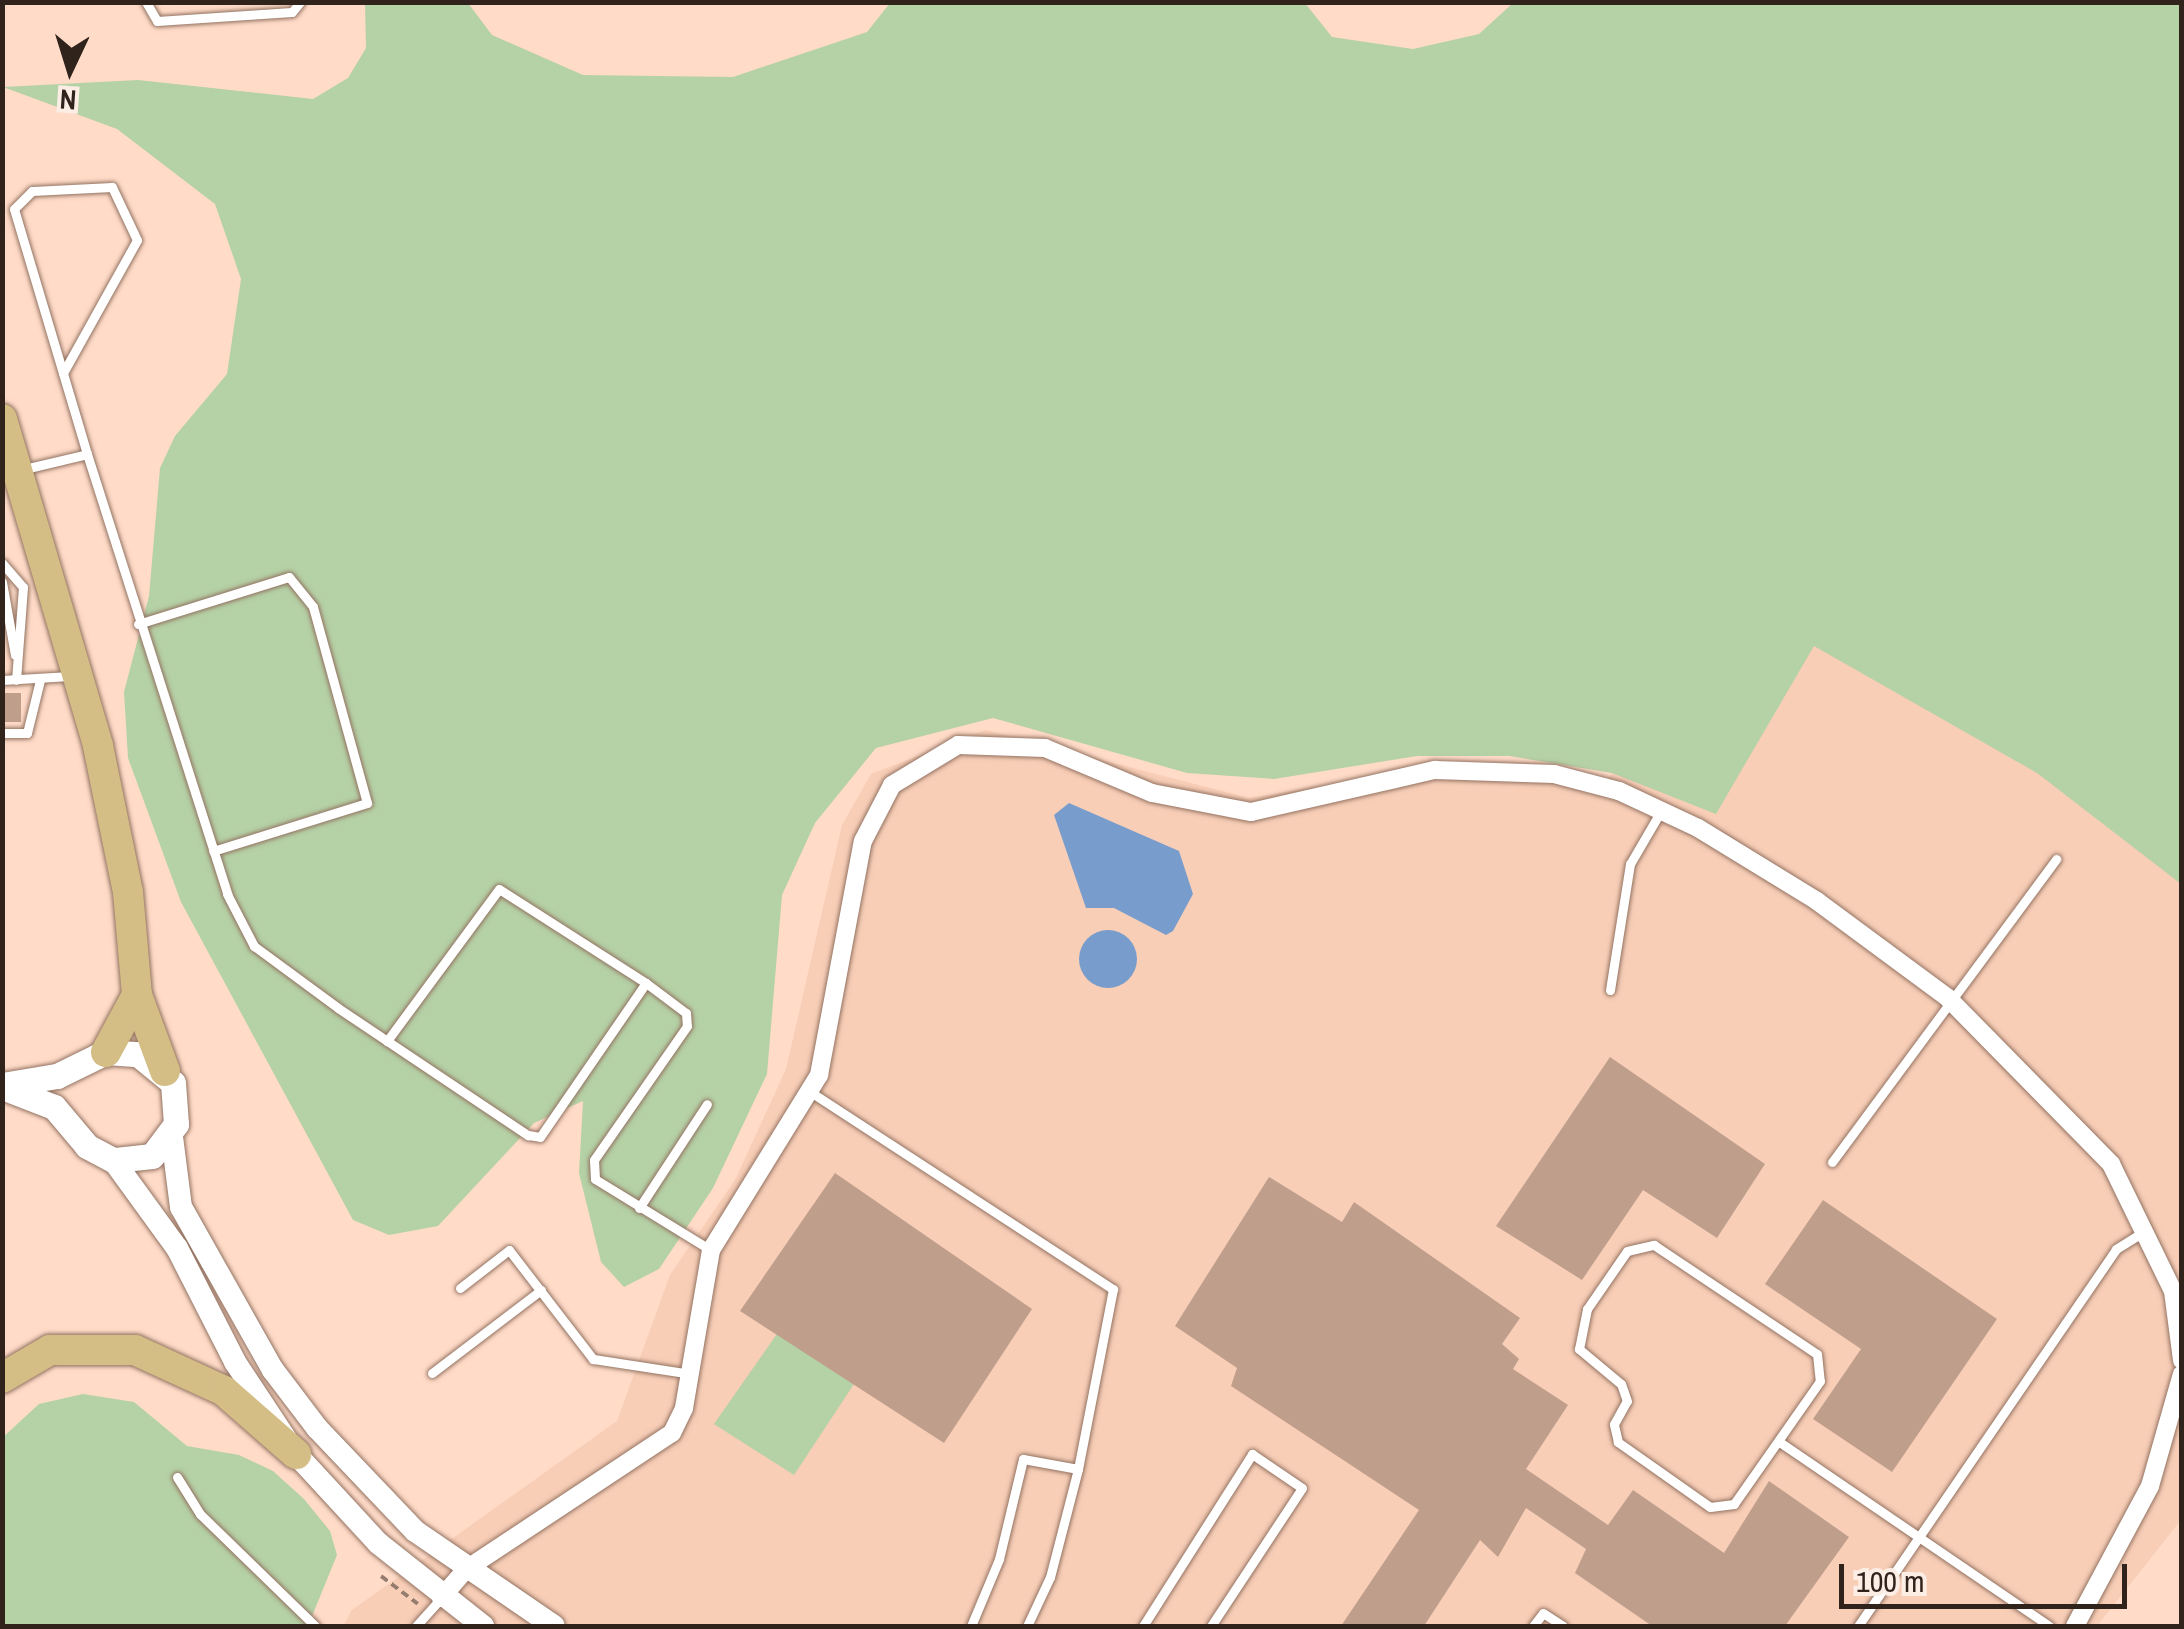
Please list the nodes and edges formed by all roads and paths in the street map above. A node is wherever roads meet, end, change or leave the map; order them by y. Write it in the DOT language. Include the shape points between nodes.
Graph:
graph roads {
  1 [pos="146,2"];
  2 [pos="300,2"];
  3 [pos="63,373"];
  4 [pos="2,419"];
  5 [pos="86,454"];
  6 [pos="17,486"];
  7 [pos="2,562"];
  8 [pos="2,582"];
  9 [pos="138,624"];
  10 [pos="15,654"];
  11 [pos="77,675"];
  12 [pos="2,680"];
  13 [pos="16,680"];
  14 [pos="40,680"];
  15 [pos="2,733"];
  16 [pos="1661,811"];
  17 [pos="213,851"];
  18 [pos="2056,859"];
  19 [pos="646,983"];
  20 [pos="1610,990"];
  21 [pos="137,995"];
  22 [pos="1948,998"];
  23 [pos="387,1041"];
  24 [pos="106,1052"];
  25 [pos="79,1066"];
  26 [pos="165,1071"];
  27 [pos="2,1086"];
  28 [pos="809,1091"];
  29 [pos="707,1104"];
  30 [pos="73,1125"];
  31 [pos="172,1138"];
  32 [pos="113,1160"];
  33 [pos="1832,1162"];
  34 [pos="640,1208"];
  35 [pos="2147,1229"];
  36 [pos="711,1250"];
  37 [pos="460,1288"];
  38 [pos="541,1290"];
  39 [pos="2182,1360"];
  40 [pos="432,1374"];
  41 [pos="691,1374"];
  42 [pos="2182,1374"];
  43 [pos="2,1378"];
  44 [pos="1781,1444"];
  45 [pos="296,1454"];
  46 [pos="1078,1470"];
  47 [pos="177,1476"];
  48 [pos="1921,1536"];
  49 [pos="465,1570"];
  50 [pos="381,1576"];
  51 [pos="435,1605"];
  52 [pos="1029,1623"];
  53 [pos="308,1624"];
  54 [pos="416,1626"];
  55 [pos="483,1626"];
  56 [pos="554,1626"];
  57 [pos="971,1626"];
  58 [pos="1040,1626"];
  59 [pos="1143,1626"];
  60 [pos="1210,1626"];
  61 [pos="1533,1626"];
  62 [pos="1562,1626"];
  63 [pos="1858,1626"];
  64 [pos="2049,1626"];
  65 [pos="2075,1626"];
  1 -- 2 [label="lane" via="157,20 292,12"];
  3 -- 3 [label="lane" via="14,209 32,191 112,187 137,240"];
  3 -- 5 [label="lane"];
  4 -- 6 [label="main road"];
  5 -- 6 [label="lane"];
  5 -- 9 [label="lane"];
  6 -- 11 [label="main road"];
  7 -- 10 [label="lane" via="24,587"];
  8 -- 10 [label="lane"];
  9 -- 17 [label="lane"];
  9 -- 17 [label="lane" via="289,577 313,607 367,803"];
  10 -- 13 [label="lane"];
  11 -- 14 [label="lane"];
  11 -- 21 [label="main road" via="116,823"];
  12 -- 13 [label="lane"];
  13 -- 14 [label="lane"];
  14 -- 15 [label="lane" via="27,733"];
  16 -- 20 [label="lane" via="1630,864"];
  16 -- 22 [label="street" via="1817,901"];
  16 -- 28 [label="street" via="1554,774 1490,767 1435,770 1296,807 1209,808 1045,748 1002,741 958,745 892,785 875,814 832,1024"];
  17 -- 23 [label="lane" via="254,946"];
  18 -- 22 [label="lane"];
  19 -- 23 [label="lane" via="499,889"];
  19 -- 23 [label="lane" via="540,1136"];
  19 -- 34 [label="lane" via="686,1013 687,1026 594,1160 601,1186"];
  21 -- 24 [label="main road"];
  21 -- 26 [label="main road"];
  22 -- 33 [label="lane"];
  22 -- 35 [label="street" via="2111,1164"];
  24 -- 25 [label="main road"];
  24 -- 26 [label="main road" via="138,1054"];
  25 -- 27 [label="main road"];
  25 -- 30 [label="main road"];
  26 -- 31 [label="main road" via="178,1096"];
  27 -- 30 [label="main road" via="54,1108"];
  28 -- 36 [label="street"];
  28 -- 46 [label="lane" via="1113,1289"];
  29 -- 34 [label="lane"];
  30 -- 32 [label="main road" via="87,1146"];
  31 -- 32 [label="main road" via="140,1160"];
  31 -- 49 [label="street" via="181,1208 272,1370 358,1475"];
  32 -- 45 [label="street" via="176,1248 235,1362"];
  34 -- 36 [label="lane"];
  35 -- 39 [label="street" via="2174,1292"];
  35 -- 48 [label="lane" via="2116,1249"];
  36 -- 41 [label="street"];
  37 -- 38 [label="lane" via="509,1250"];
  38 -- 40 [label="lane"];
  38 -- 41 [label="lane" via="593,1359"];
  41 -- 49 [label="street" via="672,1434"];
  42 -- 65 [label="street" via="2150,1486"];
  43 -- 45 [label="main road" via="50,1350 136,1350 224,1391"];
  44 -- 44 [label="lane" via="1734,1504 1710,1507 1618,1442 1614,1424 1628,1401 1620,1384 1579,1349 1587,1309 1628,1251 1654,1245 1817,1354 1820,1381"];
  44 -- 48 [label="lane"];
  45 -- 51 [label="street"];
  46 -- 52 [label="lane"];
  46 -- 57 [label="lane" via="1023,1458 998,1559"];
  47 -- 53 [label="lane" via="200,1514"];
  48 -- 63 [label="lane"];
  48 -- 64 [label="lane"];
  49 -- 51 [label="street"];
  49 -- 56 [label="street"];
  50 -- 51 [label="path"];
  51 -- 54 [label="lane"];
  51 -- 55 [label="street"];
  52 -- 58 [label="lane"];
  59 -- 60 [label="lane" via="1252,1454 1302,1488"];
  61 -- 62 [label="lane" via="1543,1613"];
}
